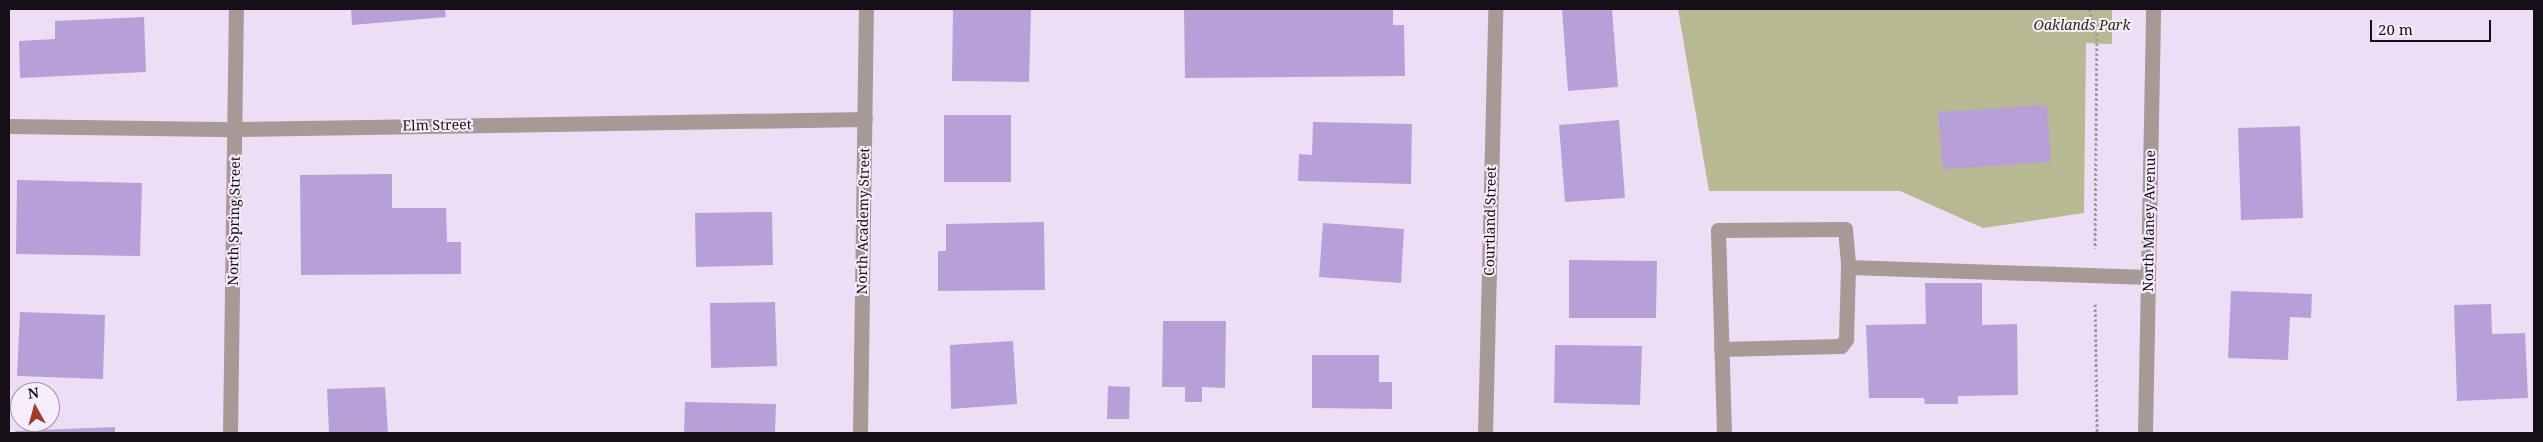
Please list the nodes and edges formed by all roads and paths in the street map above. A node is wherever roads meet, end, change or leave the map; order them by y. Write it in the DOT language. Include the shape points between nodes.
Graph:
graph roads {
  1 [pos="236,9"];
  2 [pos="866,9"];
  3 [pos="1495,9"];
  4 [pos="2089,9"];
  5 [pos="2153,9"];
  6 [pos="865,119"];
  7 [pos="9,126"];
  8 [pos="236,128"];
  9 [pos="1848,267"];
  10 [pos="2095,275"];
  11 [pos="2148,277"];
  12 [pos="1722,349"];
  13 [pos="230,433"];
  14 [pos="860,433"];
  15 [pos="1485,433"];
  16 [pos="1724,433"];
  17 [pos="2097,433"];
  18 [pos="2145,433"];
  1 -- 8 [label="street, North Spring Street"];
  2 -- 6 [label="street, North Academy Street"];
  3 -- 15 [label="street, Courtland Street"];
  4 -- 10 [label="path" via="2097,33"];
  5 -- 11 [label="street, North Maney Avenue"];
  6 -- 8 [label="street, Elm Street"];
  6 -- 14 [label="street, North Academy Street"];
  7 -- 8 [label="street, Elm Street"];
  8 -- 13 [label="street, North Spring Street"];
  9 -- 10 [label="street"];
  9 -- 12 [label="street" via="1846,339 1841,346"];
  9 -- 12 [label="street" via="1845,229 1718,230"];
  10 -- 11 [label="street"];
  10 -- 17 [label="path"];
  11 -- 18 [label="street, North Maney Avenue"];
  12 -- 16 [label="street"];
}
